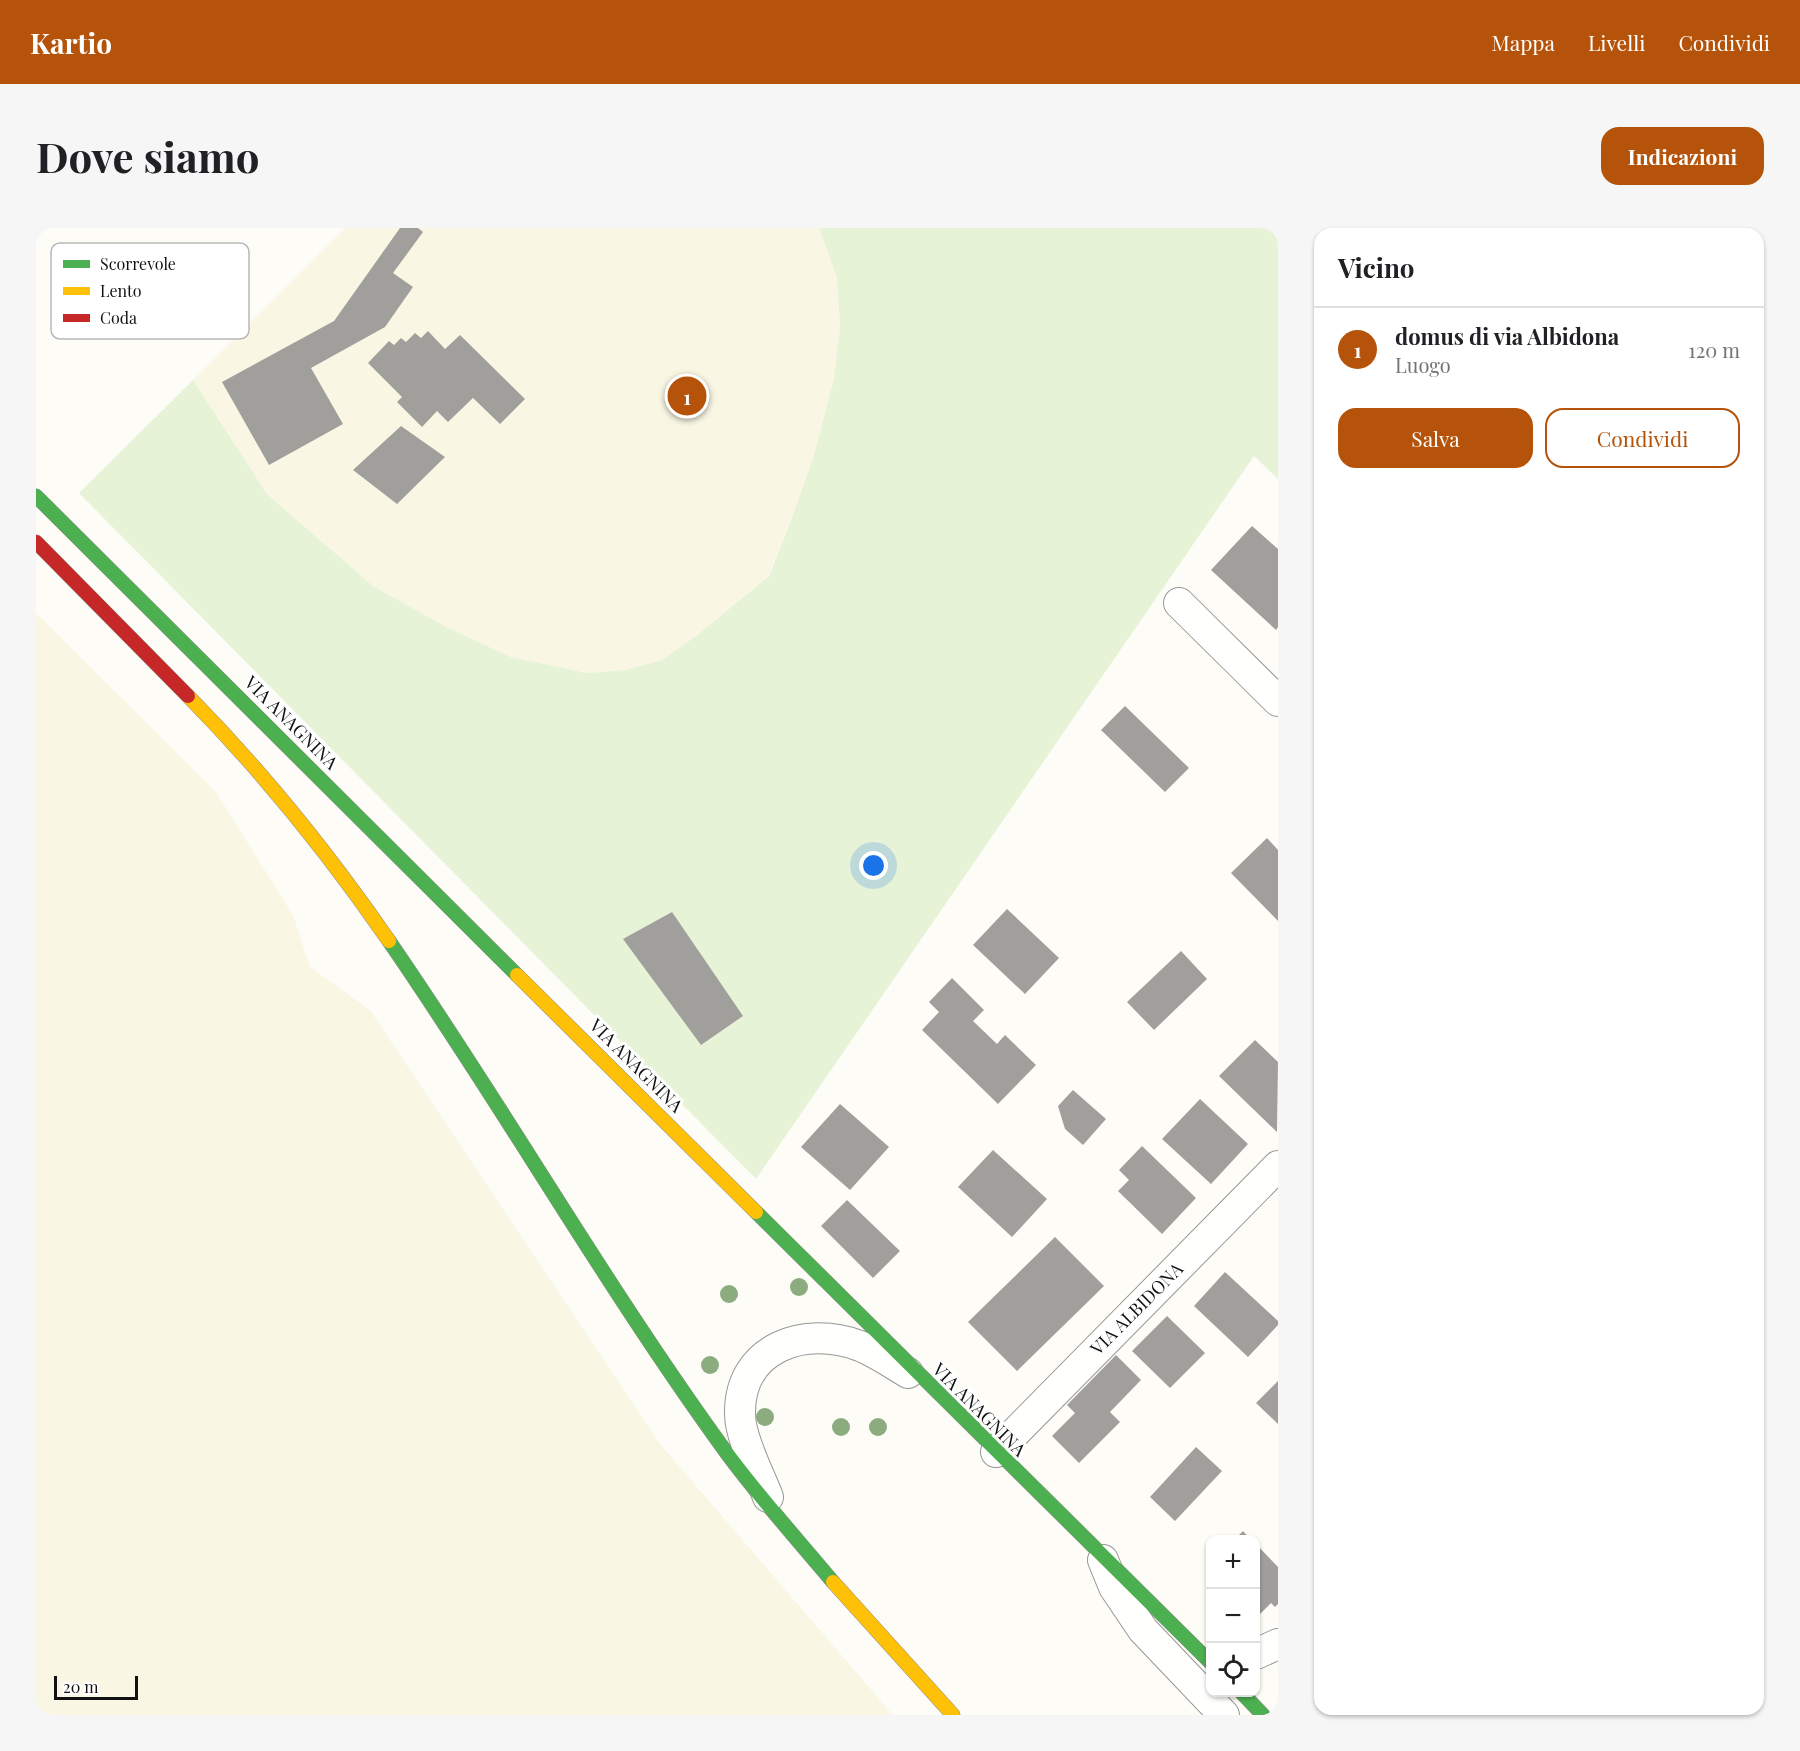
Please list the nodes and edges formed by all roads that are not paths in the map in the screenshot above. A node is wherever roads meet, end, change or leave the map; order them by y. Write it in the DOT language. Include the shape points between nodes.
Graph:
graph roads {
  1 [pos="36,496"];
  2 [pos="36,542"];
  3 [pos="1179,603"];
  4 [pos="1278,701"];
  5 [pos="1278,1166"];
  6 [pos="929,1385"];
  7 [pos="996,1452"];
  8 [pos="775,1514"];
  9 [pos="1101,1556"];
  10 [pos="1278,1644"];
  11 [pos="1260,1652"];
  12 [pos="1206,1658"];
  13 [pos="1246,1697"];
  14 [pos="953,1715"];
  15 [pos="1224,1715"];
  16 [pos="1263,1715"];
  1 -- 6 [label="main road, VIA ANAGNINA"];
  2 -- 8 [label="main road" via="219,727 351,886 416,979 646,1336 727,1453"];
  3 -- 4 [label="street"];
  5 -- 7 [label="street, VIA ALBIDONA"];
  6 -- 7 [label="main road, VIA ANAGNINA"];
  6 -- 8 [label="street" via="861,1346 835,1339 798,1340 783,1344 762,1358 743,1389 740,1416"];
  7 -- 9 [label="main road, VIA ANAGNINA"];
  8 -- 14 [label="main road"];
  9 -- 12 [label="main road, VIA ANAGNINA"];
  9 -- 15 [label="street" via="1114,1587 1143,1630"];
  10 -- 11 [label="street"];
  13 -- 16 [label="main road"];
}
